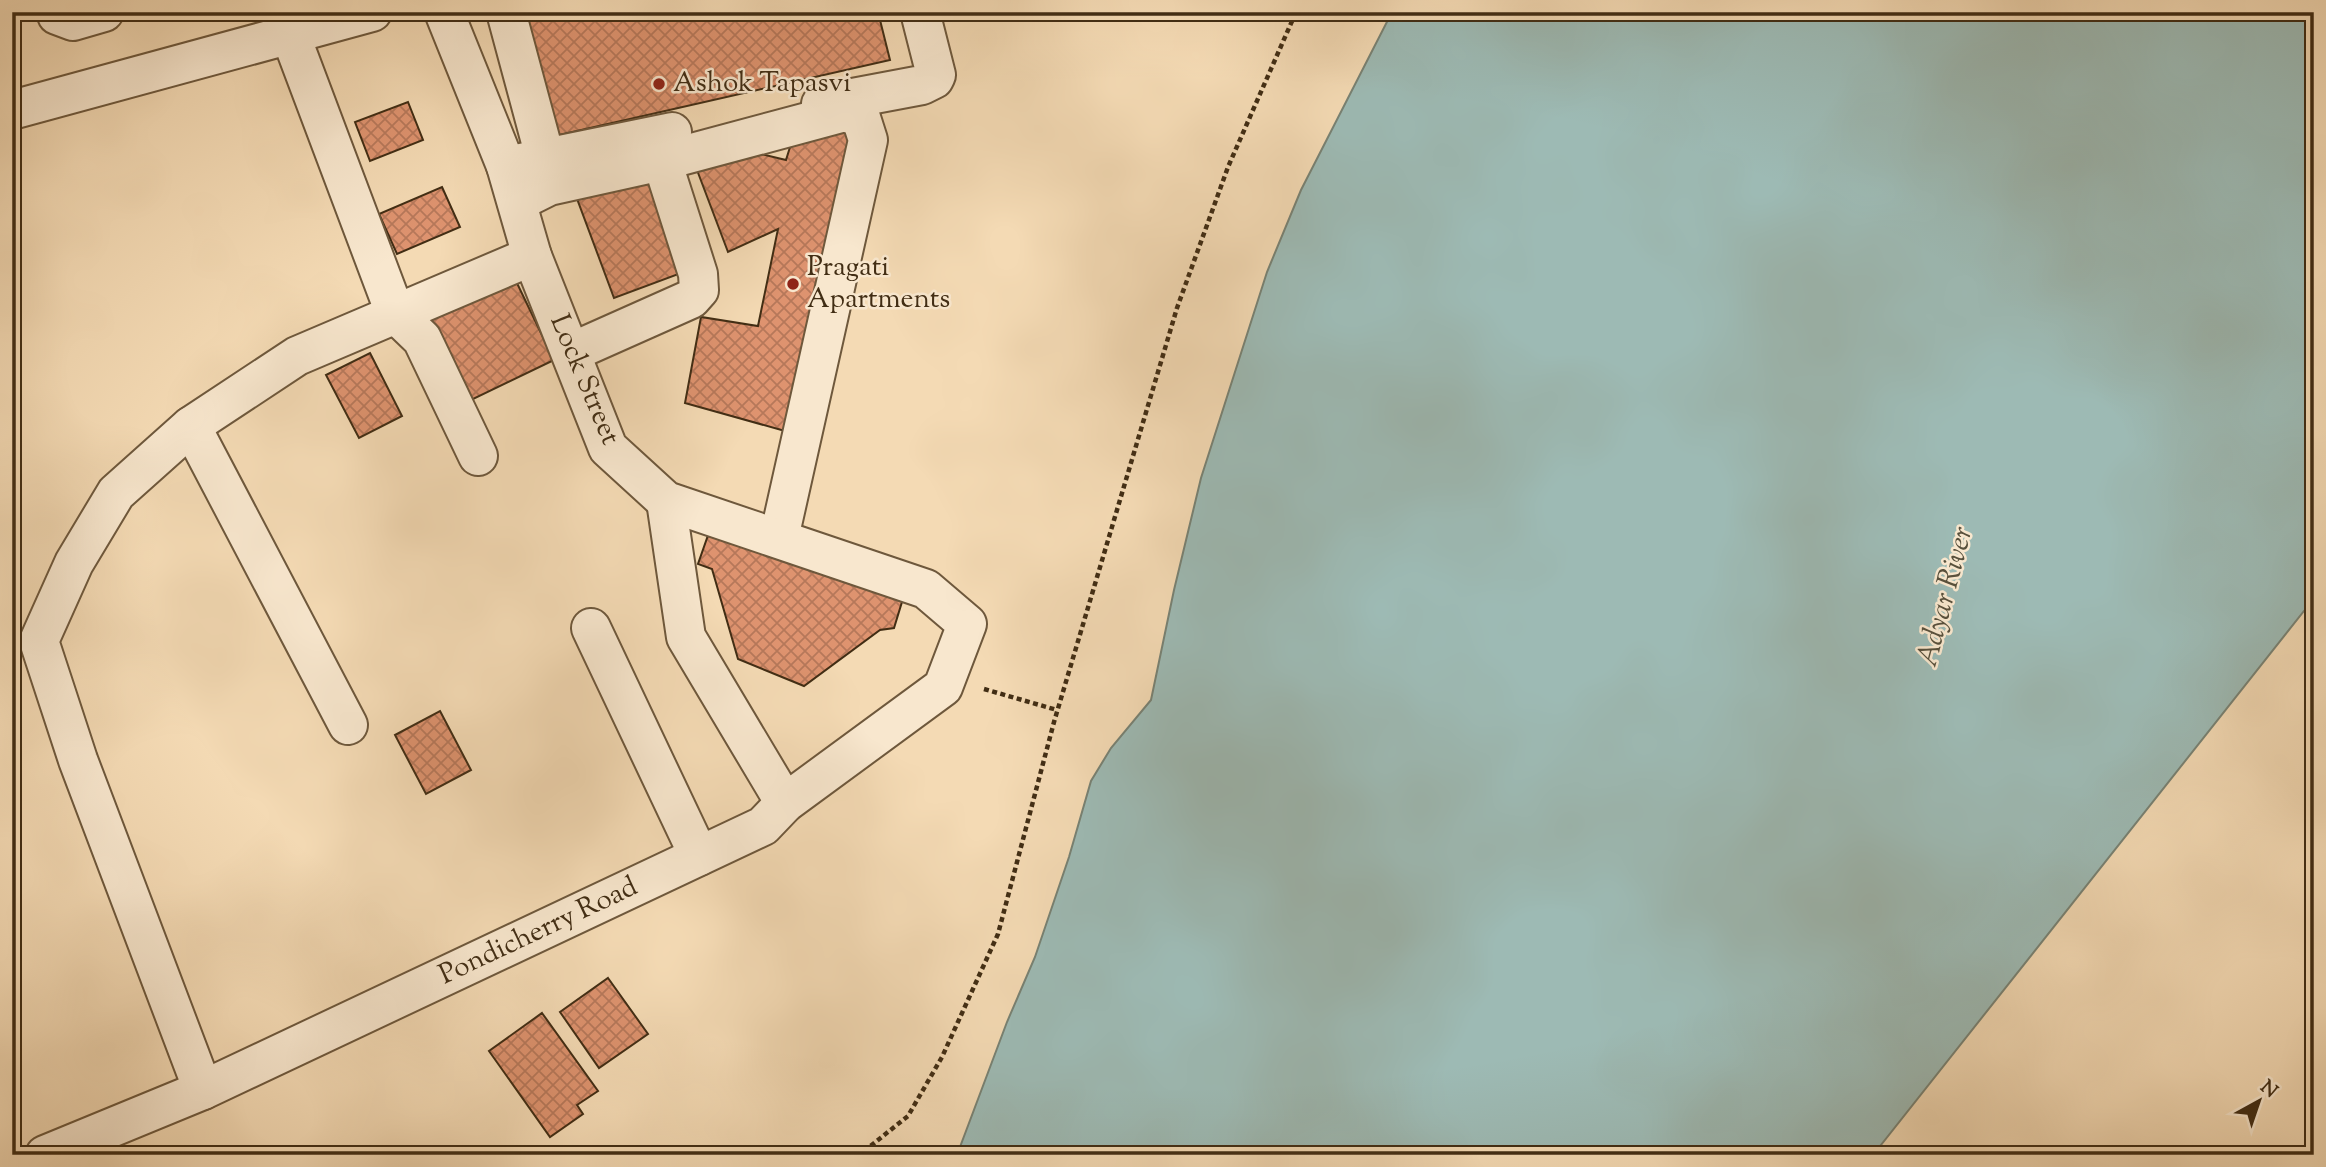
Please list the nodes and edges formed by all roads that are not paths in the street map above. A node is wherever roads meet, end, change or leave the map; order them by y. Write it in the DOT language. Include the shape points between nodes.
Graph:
graph roads {
  1 [pos="56,12"];
  2 [pos="104,12"];
  3 [pos="372,12"];
  4 [pos="444,12"];
  5 [pos="506,12"];
  6 [pos="920,12"];
  7 [pos="289,34"];
  8 [pos="12,110"];
  9 [pos="545,157"];
  10 [pos="662,161"];
  11 [pos="506,166"];
  12 [pos="517,202"];
  13 [pos="532,256"];
  14 [pos="395,313"];
  15 [pos="572,352"];
  16 [pos="191,426"];
  17 [pos="478,456"];
  18 [pos="666,502"];
  19 [pos="779,538"];
  20 [pos="967,624"];
  21 [pos="591,628"];
  22 [pos="348,725"];
  23 [pos="785,803"];
  24 [pos="699,856"];
  25 [pos="203,1090"];
  26 [pos="45,1155"];
  1 -- 2 [label="street" via="73,21"];
  3 -- 7 [label="street"];
  4 -- 11 [label="street, Lock Street"];
  5 -- 9 [label="street"];
  6 -- 9 [label="street" via="936,75 928,83"];
  7 -- 8 [label="street"];
  7 -- 14 [label="street"];
  9 -- 11 [label="street"];
  10 -- 12 [label="street" via="549,186"];
  10 -- 15 [label="street" via="699,290 691,299"];
  10 -- 19 [label="street" via="845,112 861,118 868,140"];
  11 -- 12 [label="street, Lock Street"];
  12 -- 13 [label="street, Lock Street"];
  13 -- 14 [label="street"];
  13 -- 15 [label="street, Lock Street"];
  14 -- 16 [label="street" via="297,356"];
  14 -- 17 [label="street" via="422,340"];
  15 -- 18 [label="street, Lock Street" via="608,448"];
  16 -- 22 [label="street"];
  16 -- 25 [label="street" via="116,493 74,562 39,640 78,760"];
  18 -- 19 [label="street, Lock Street"];
  18 -- 23 [label="street" via="686,637"];
  19 -- 20 [label="street, Lock Street" via="926,589"];
  20 -- 23 [label="street, Pondicherry Road" via="943,687"];
  21 -- 24 [label="street"];
  23 -- 24 [label="street, Pondicherry Road" via="763,826"];
  24 -- 25 [label="street, Pondicherry Road"];
  25 -- 26 [label="street, Pondicherry Road"];
}
